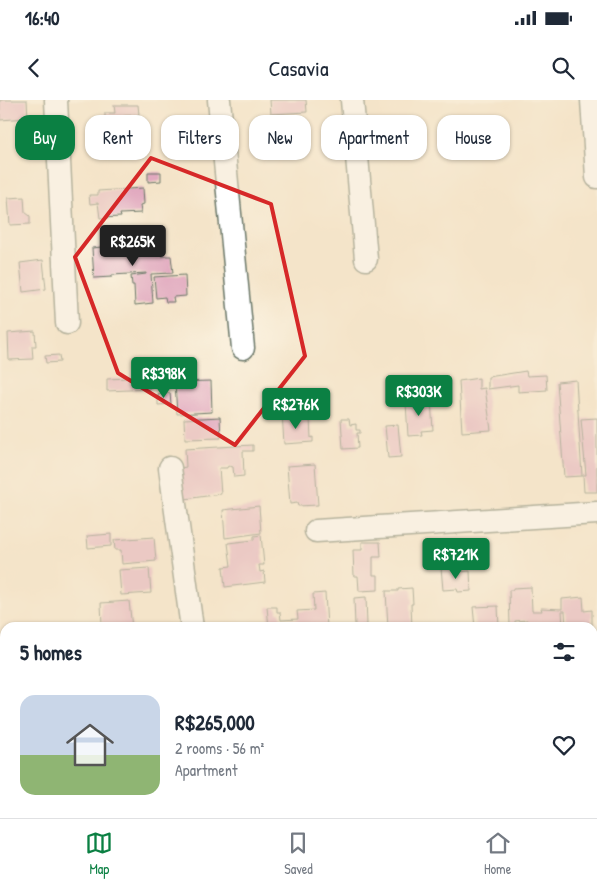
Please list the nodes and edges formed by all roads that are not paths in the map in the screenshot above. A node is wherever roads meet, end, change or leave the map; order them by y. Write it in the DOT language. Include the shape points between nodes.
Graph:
graph roads {
  1 [pos="56,100"];
  2 [pos="219,100"];
  3 [pos="352,100"];
  4 [pos="592,100"];
  5 [pos="597,176"];
  6 [pos="366,259"];
  7 [pos="68,323"];
  8 [pos="243,348"];
  9 [pos="170,468"];
  10 [pos="597,513"];
  11 [pos="316,532"];
  12 [pos="191,622"];
  1 -- 7 [label="street"];
  2 -- 8 [label="street"];
  3 -- 6 [label="street"];
  4 -- 5 [label="street"];
  9 -- 12 [label="street"];
  10 -- 11 [label="street"];
}
